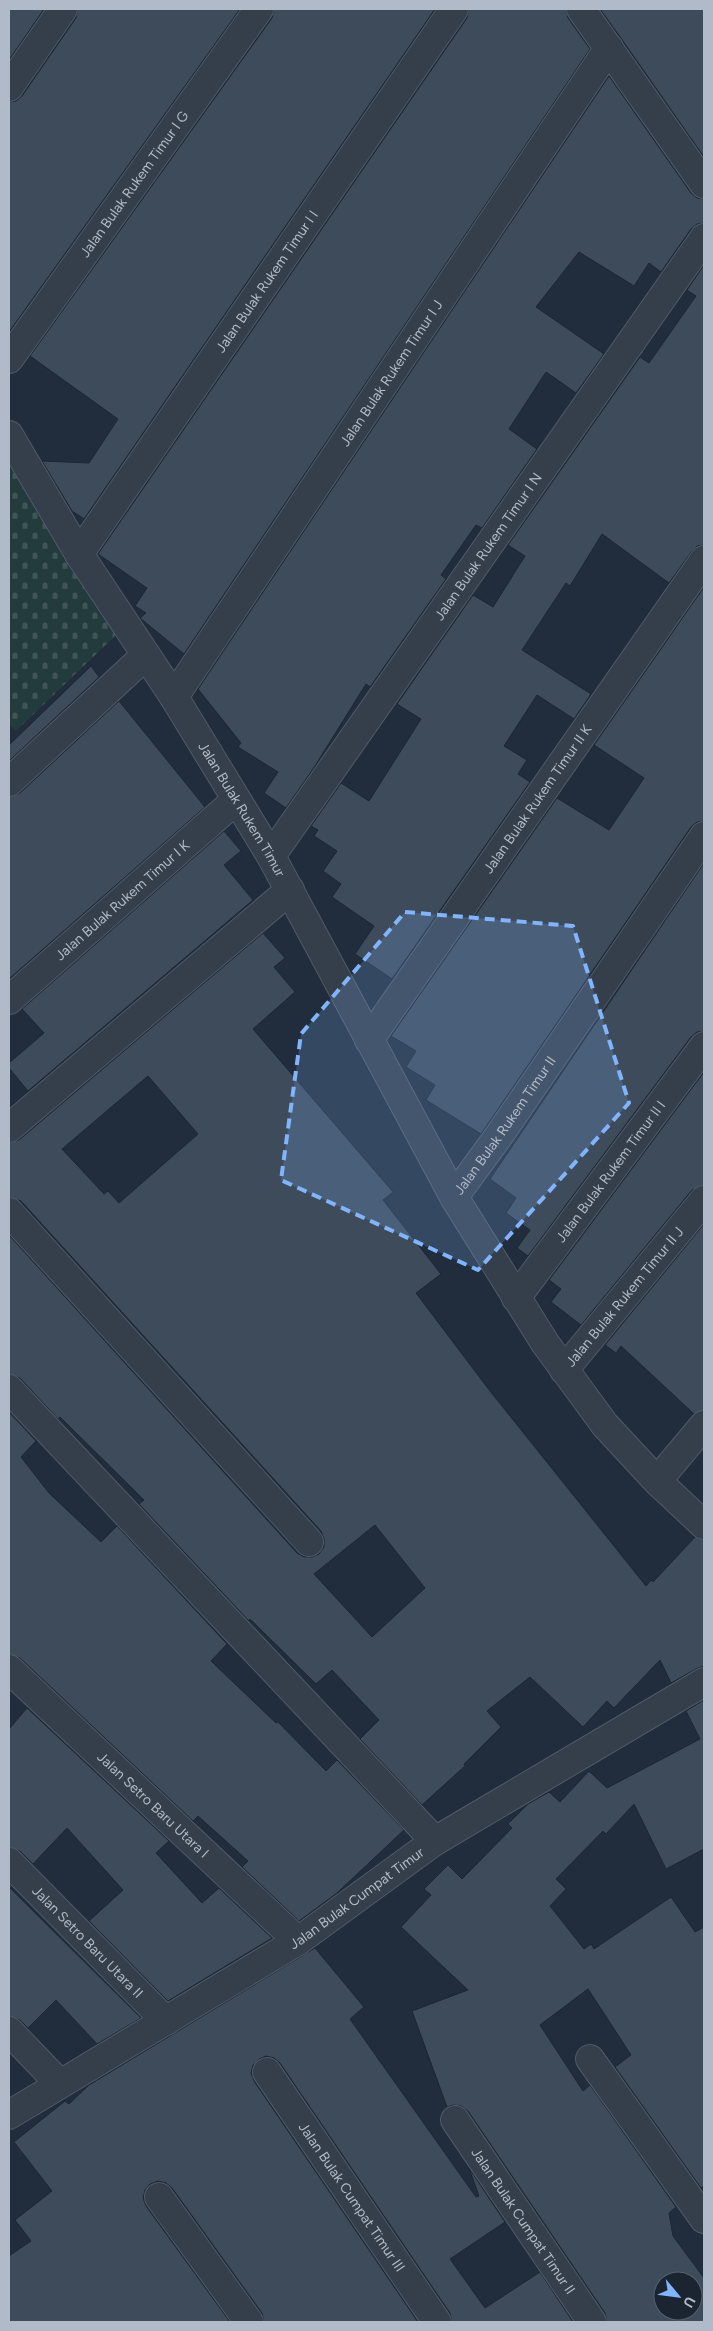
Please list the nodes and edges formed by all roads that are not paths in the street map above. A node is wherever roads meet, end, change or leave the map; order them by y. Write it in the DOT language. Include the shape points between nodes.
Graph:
graph roads {
  1 [pos="63,9"];
  2 [pos="259,9"];
  3 [pos="454,9"];
  4 [pos="581,9"];
  5 [pos="609,48"];
  6 [pos="9,87"];
  7 [pos="704,184"];
  8 [pos="704,238"];
  9 [pos="9,359"];
  10 [pos="9,435"];
  11 [pos="79,554"];
  12 [pos="704,560"];
  13 [pos="146,655"];
  14 [pos="174,697"];
  15 [pos="9,782"];
  16 [pos="236,800"];
  17 [pos="704,836"];
  18 [pos="271,856"];
  19 [pos="290,890"];
  20 [pos="9,1000"];
  21 [pos="369,1040"];
  22 [pos="704,1046"];
  23 [pos="9,1128"];
  24 [pos="454,1196"];
  25 [pos="704,1200"];
  26 [pos="9,1212"];
  27 [pos="516,1298"];
  28 [pos="564,1370"];
  29 [pos="9,1389"];
  30 [pos="704,1425"];
  31 [pos="657,1481"];
  32 [pos="704,1525"];
  33 [pos="309,1542"];
  34 [pos="9,1668"];
  35 [pos="704,1682"];
  36 [pos="436,1841"];
  37 [pos="9,1862"];
  38 [pos="298,1941"];
  39 [pos="166,2022"];
  40 [pos="9,2031"];
  41 [pos="590,2059"];
  42 [pos="268,2072"];
  43 [pos="60,2084"];
  44 [pos="9,2115"];
  45 [pos="455,2120"];
  46 [pos="159,2197"];
  47 [pos="704,2219"];
  48 [pos="249,2322"];
  49 [pos="437,2322"];
  50 [pos="592,2322"];
  1 -- 6 [label="street"];
  2 -- 9 [label="street, Jalan Bulak Rukem Timur I G"];
  3 -- 11 [label="street, Jalan Bulak Rukem Timur I I"];
  4 -- 5 [label="street"];
  5 -- 7 [label="street"];
  5 -- 14 [label="street, Jalan Bulak Rukem Timur I J"];
  8 -- 18 [label="street, Jalan Bulak Rukem Timur I N"];
  10 -- 11 [label="street, Jalan Bulak Rukem Timur"];
  11 -- 13 [label="street, Jalan Bulak Rukem Timur"];
  12 -- 21 [label="street, Jalan Bulak Rukem Timur II K"];
  13 -- 14 [label="street, Jalan Bulak Rukem Timur"];
  13 -- 15 [label="street"];
  14 -- 16 [label="street, Jalan Bulak Rukem Timur"];
  16 -- 18 [label="street, Jalan Bulak Rukem Timur"];
  16 -- 20 [label="street, Jalan Bulak Rukem Timur I K"];
  17 -- 24 [label="street, Jalan Bulak Rukem Timur II"];
  18 -- 19 [label="street, Jalan Bulak Rukem Timur"];
  19 -- 21 [label="street, Jalan Bulak Rukem Timur"];
  19 -- 23 [label="street"];
  21 -- 24 [label="street, Jalan Bulak Rukem Timur"];
  22 -- 27 [label="street, Jalan Bulak Rukem Timur II I"];
  24 -- 27 [label="street, Jalan Bulak Rukem Timur II"];
  25 -- 28 [label="street, Jalan Bulak Rukem Timur II J"];
  26 -- 33 [label="street"];
  27 -- 28 [label="street, Jalan Bulak Rukem Timur II"];
  28 -- 31 [label="street, Jalan Bulak Rukem Timur II" via="605,1425"];
  29 -- 36 [label="street"];
  30 -- 31 [label="street"];
  31 -- 32 [label="street, Jalan Bulak Rukem Timur II"];
  34 -- 38 [label="street, Jalan Setro Baru Utara I"];
  35 -- 36 [label="street, Jalan Bulak Cumpat Timur"];
  36 -- 38 [label="street, Jalan Bulak Cumpat Timur"];
  37 -- 39 [label="street, Jalan Setro Baru Utara II"];
  38 -- 39 [label="street, Jalan Bulak Cumpat Timur"];
  39 -- 43 [label="street, Jalan Bulak Cumpat Timur"];
  40 -- 43 [label="street"];
  41 -- 47 [label="street"];
  42 -- 49 [label="street, Jalan Bulak Cumpat Timur III"];
  43 -- 44 [label="street, Jalan Bulak Cumpat Timur"];
  45 -- 50 [label="street, Jalan Bulak Cumpat Timur II"];
  46 -- 48 [label="street"];
}
